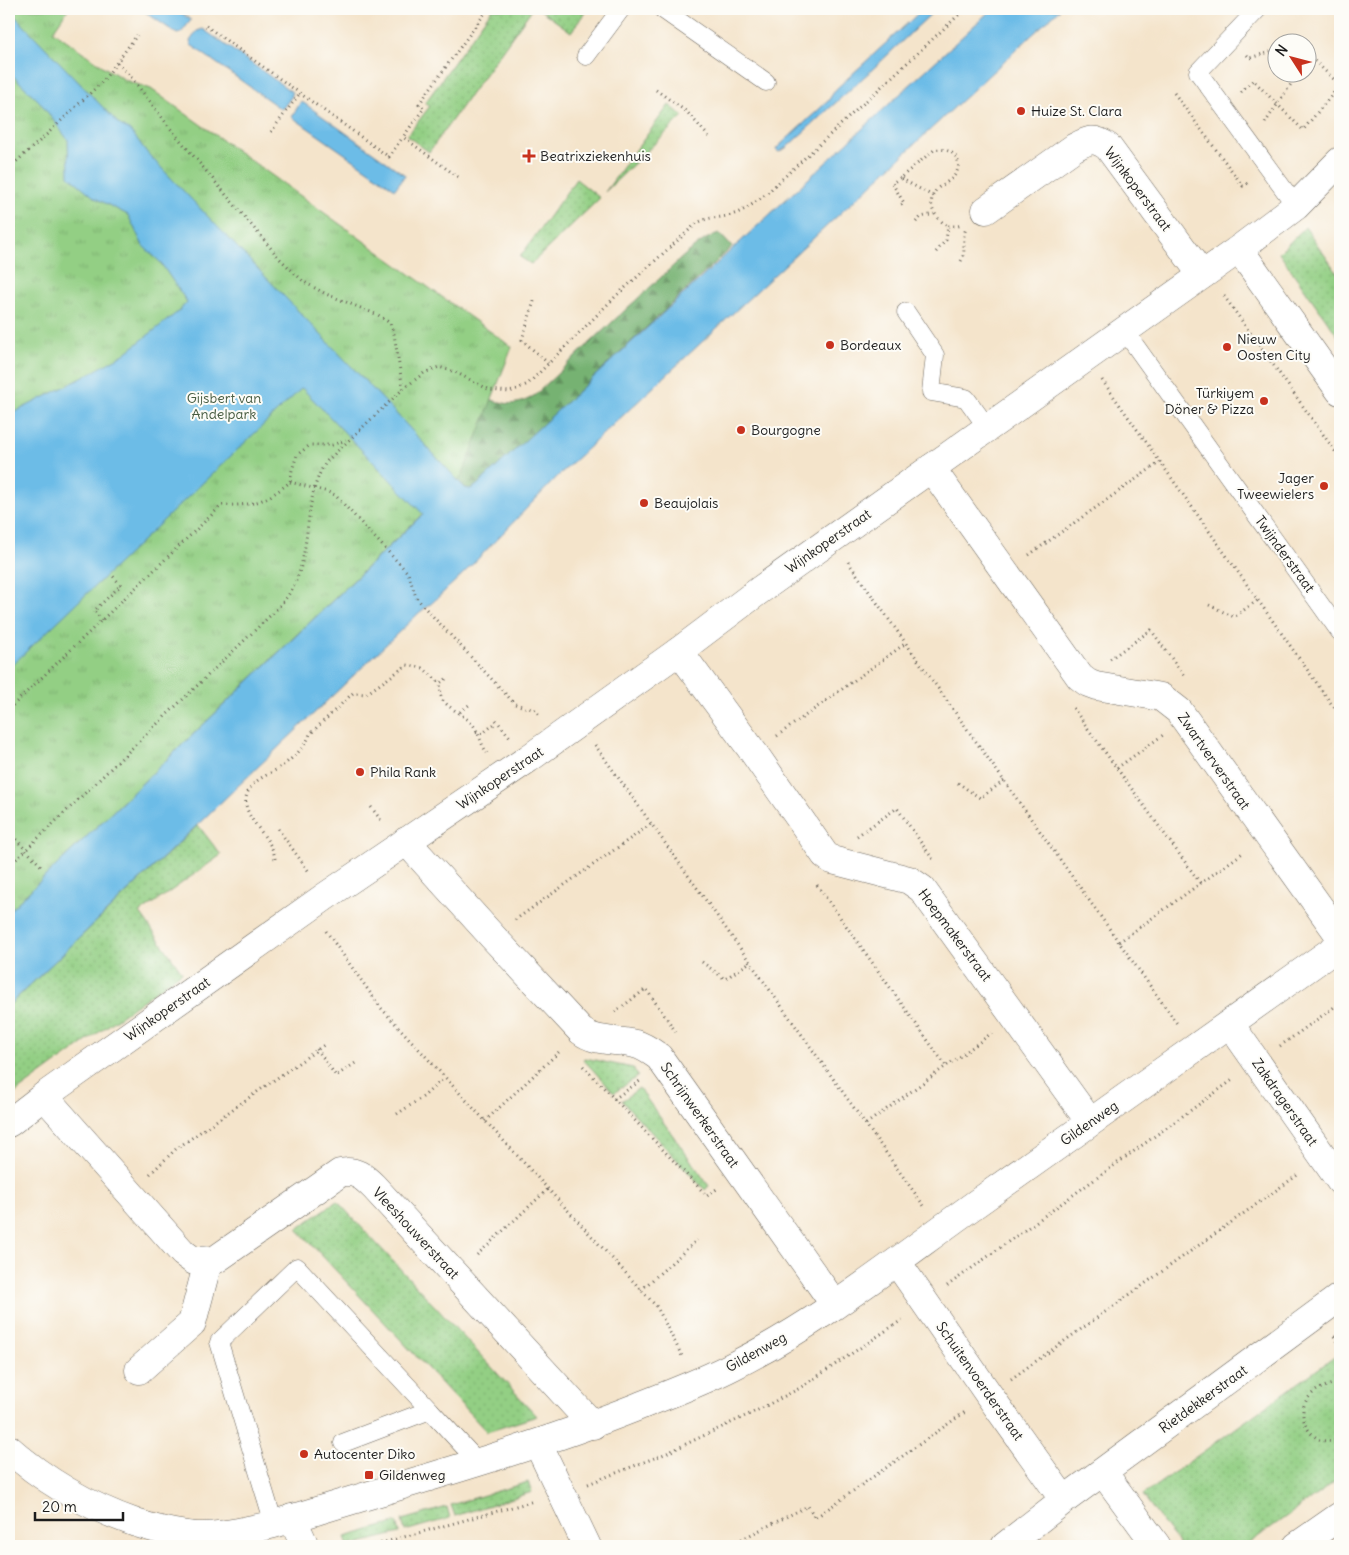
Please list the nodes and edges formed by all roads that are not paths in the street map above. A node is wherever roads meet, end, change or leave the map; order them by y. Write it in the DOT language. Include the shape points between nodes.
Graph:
graph roads {
  1 [pos="621,9"];
  2 [pos="662,9"];
  3 [pos="1258,9"];
  4 [pos="586,56"];
  5 [pos="766,82"];
  6 [pos="1340,161"];
  7 [pos="1296,206"];
  8 [pos="981,213"];
  9 [pos="1239,249"];
  10 [pos="1204,273"];
  11 [pos="906,312"];
  12 [pos="1124,330"];
  13 [pos="1340,391"];
  14 [pos="987,427"];
  15 [pos="932,468"];
  16 [pos="1340,632"];
  17 [pos="679,651"];
  18 [pos="406,841"];
  19 [pos="1340,936"];
  20 [pos="1340,945"];
  21 [pos="1230,1024"];
  22 [pos="44,1096"];
  23 [pos="1090,1122"];
  24 [pos="9,1123"];
  25 [pos="1340,1180"];
  26 [pos="208,1262"];
  27 [pos="897,1262"];
  28 [pos="1340,1297"];
  29 [pos="835,1305"];
  30 [pos="139,1370"];
  31 [pos="430,1410"];
  32 [pos="593,1425"];
  33 [pos="343,1443"];
  34 [pos="538,1444"];
  35 [pos="9,1449"];
  36 [pos="479,1463"];
  37 [pos="1103,1472"];
  38 [pos="1064,1500"];
  39 [pos="1340,1516"];
  40 [pos="283,1521"];
  41 [pos="1148,1543"];
  42 [pos="305,1546"];
  43 [pos="587,1546"];
  44 [pos="1005,1546"];
  45 [pos="1297,1546"];
  1 -- 4 [label="lane"];
  2 -- 5 [label="lane"];
  3 -- 7 [label="lane" via="1198,72"];
  6 -- 7 [label="street, Wijnkoperstraat"];
  7 -- 9 [label="street, Wijnkoperstraat"];
  8 -- 10 [label="street, Wijnkoperstraat" via="1075,147 1092,140 1100,141 1108,147"];
  9 -- 10 [label="street, Wijnkoperstraat"];
  9 -- 13 [label="street"];
  10 -- 12 [label="street, Wijnkoperstraat"];
  11 -- 14 [label="lane" via="935,355 931,392 966,398"];
  12 -- 14 [label="street, Wijnkoperstraat"];
  12 -- 16 [label="lane, Twijnderstraat"];
  14 -- 15 [label="street, Wijnkoperstraat"];
  15 -- 17 [label="street, Wijnkoperstraat"];
  15 -- 19 [label="street, Zwartververstraat" via="1080,677 1088,683 1161,697 1171,703"];
  17 -- 18 [label="street, Wijnkoperstraat"];
  17 -- 23 [label="street, Hoepmakerstraat" via="828,858 908,880 922,890"];
  18 -- 22 [label="street, Wijnkoperstraat"];
  18 -- 29 [label="street, Schrijnwerkerstraat" via="586,1035 634,1043 659,1057"];
  20 -- 21 [label="street, Gildenweg"];
  21 -- 23 [label="street, Gildenweg"];
  21 -- 25 [label="street, Zakdragerstraat"];
  22 -- 24 [label="street, Wijnkoperstraat"];
  22 -- 26 [label="street" via="183,1253 194,1261"];
  23 -- 27 [label="street, Gildenweg"];
  26 -- 30 [label="street" via="192,1324"];
  26 -- 32 [label="street, Vleeshouwerstraat" via="333,1177 347,1171 354,1172 368,1182"];
  27 -- 29 [label="street, Gildenweg"];
  27 -- 38 [label="street, Schuitenvoerderstraat"];
  28 -- 37 [label="street, Rietdekkerstraat"];
  29 -- 32 [label="street, Gildenweg" via="732,1367"];
  31 -- 33 [label="lane"];
  31 -- 36 [label="lane"];
  31 -- 40 [label="lane" via="297,1267 219,1342"];
  32 -- 34 [label="street, Gildenweg"];
  34 -- 36 [label="street, Gildenweg"];
  34 -- 43 [label="street"];
  35 -- 40 [label="street, Gildenweg" via="30,1468 105,1512 186,1536 252,1530"];
  36 -- 40 [label="street, Gildenweg"];
  37 -- 38 [label="street, Rietdekkerstraat"];
  37 -- 41 [label="street"];
  38 -- 44 [label="street, Rietdekkerstraat"];
  39 -- 45 [label="street"];
  40 -- 42 [label="street"];
}
